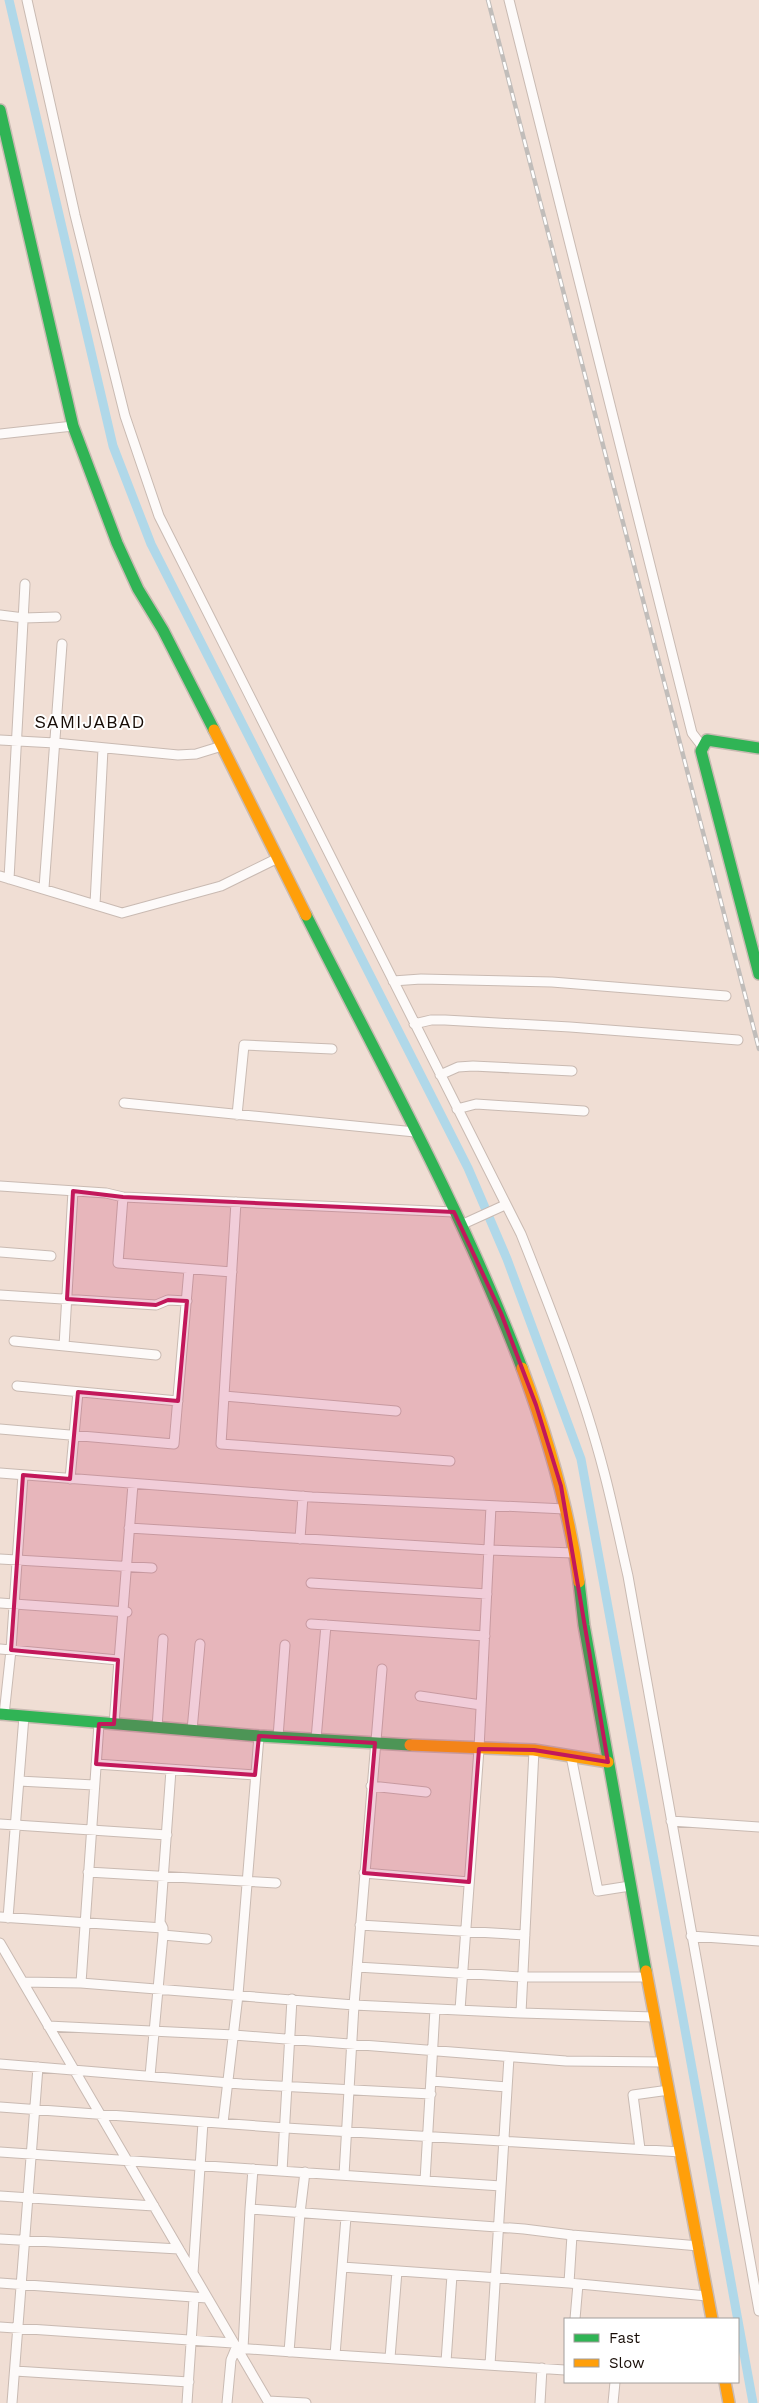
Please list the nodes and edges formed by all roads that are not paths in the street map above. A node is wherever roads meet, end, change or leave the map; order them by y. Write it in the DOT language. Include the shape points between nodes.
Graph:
graph roads {
  1 [pos="27,0"];
  2 [pos="509,0"];
  3 [pos="0,110"];
  4 [pos="2,130"];
  5 [pos="73,426"];
  6 [pos="0,434"];
  7 [pos="25,584"];
  8 [pos="0,615"];
  9 [pos="56,617"];
  10 [pos="24,618"];
  11 [pos="62,644"];
  12 [pos="0,740"];
  13 [pos="17,741"];
  14 [pos="54,743"];
  15 [pos="222,746"];
  16 [pos="702,746"];
  17 [pos="759,748"];
  18 [pos="103,749"];
  19 [pos="278,858"];
  20 [pos="5,878"];
  21 [pos="44,888"];
  22 [pos="95,904"];
  23 [pos="759,974"];
  24 [pos="393,981"];
  25 [pos="726,996"];
  26 [pos="414,1024"];
  27 [pos="738,1040"];
  28 [pos="332,1049"];
  29 [pos="572,1070"];
  30 [pos="440,1075"];
  31 [pos="124,1103"];
  32 [pos="457,1109"];
  33 [pos="584,1111"];
  34 [pos="237,1115"];
  35 [pos="415,1132"];
  36 [pos="0,1186"];
  37 [pos="73,1191"];
  38 [pos="123,1197"];
  39 [pos="236,1202"];
  40 [pos="503,1206"];
  41 [pos="454,1212"];
  42 [pos="466,1222"];
  43 [pos="0,1252"];
  44 [pos="51,1256"];
  45 [pos="190,1269"];
  46 [pos="232,1272"];
  47 [pos="0,1295"];
  48 [pos="67,1299"];
  49 [pos="187,1301"];
  50 [pos="14,1341"];
  51 [pos="64,1346"];
  52 [pos="156,1355"];
  53 [pos="17,1386"];
  54 [pos="78,1392"];
  55 [pos="224,1396"];
  56 [pos="178,1401"];
  57 [pos="396,1411"];
  58 [pos="0,1429"];
  59 [pos="74,1434"];
  60 [pos="450,1461"];
  61 [pos="0,1473"];
  62 [pos="23,1475"];
  63 [pos="70,1479"];
  64 [pos="133,1484"];
  65 [pos="303,1496"];
  66 [pos="491,1506"];
  67 [pos="565,1509"];
  68 [pos="129,1528"];
  69 [pos="300,1539"];
  70 [pos="489,1550"];
  71 [pos="574,1553"];
  72 [pos="0,1559"];
  73 [pos="17,1560"];
  74 [pos="126,1566"];
  75 [pos="152,1568"];
  76 [pos="311,1583"];
  77 [pos="487,1594"];
  78 [pos="0,1603"];
  79 [pos="14,1604"];
  80 [pos="125,1611"];
  81 [pos="311,1624"];
  82 [pos="326,1625"];
  83 [pos="484,1636"];
  84 [pos="164,1639"];
  85 [pos="200,1644"];
  86 [pos="285,1644"];
  87 [pos="0,1649"];
  88 [pos="11,1650"];
  89 [pos="118,1660"];
  90 [pos="382,1669"];
  91 [pos="420,1696"];
  92 [pos="481,1705"];
  93 [pos="2,1715"];
  94 [pos="24,1716"];
  95 [pos="99,1724"];
  96 [pos="114,1724"];
  97 [pos="157,1728"];
  98 [pos="192,1730"];
  99 [pos="258,1736"];
  100 [pos="278,1737"];
  101 [pos="316,1739"];
  102 [pos="375,1743"];
  103 [pos="479,1749"];
  104 [pos="534,1750"];
  105 [pos="571,1756"];
  106 [pos="608,1762"];
  107 [pos="96,1764"];
  108 [pos="171,1770"];
  109 [pos="255,1775"];
  110 [pos="19,1781"];
  111 [pos="94,1785"];
  112 [pos="371,1786"];
  113 [pos="426,1792"];
  114 [pos="671,1821"];
  115 [pos="0,1824"];
  116 [pos="15,1825"];
  117 [pos="759,1827"];
  118 [pos="91,1830"];
  119 [pos="167,1835"];
  120 [pos="88,1872"];
  121 [pos="364,1873"];
  122 [pos="164,1878"];
  123 [pos="246,1882"];
  124 [pos="469,1882"];
  125 [pos="276,1883"];
  126 [pos="630,1886"];
  127 [pos="4,1917"];
  128 [pos="85,1923"];
  129 [pos="360,1925"];
  130 [pos="465,1931"];
  131 [pos="163,1932"];
  132 [pos="525,1935"];
  133 [pos="691,1936"];
  134 [pos="207,1939"];
  135 [pos="759,1941"];
  136 [pos="0,1943"];
  137 [pos="357,1967"];
  138 [pos="462,1973"];
  139 [pos="522,1977"];
  140 [pos="647,1977"];
  141 [pos="23,1982"];
  142 [pos="81,1982"];
  143 [pos="158,1988"];
  144 [pos="238,1995"];
  145 [pos="292,1999"];
  146 [pos="354,2005"];
  147 [pos="434,2009"];
  148 [pos="460,2010"];
  149 [pos="520,2013"];
  150 [pos="654,2017"];
  151 [pos="48,2026"];
  152 [pos="155,2030"];
  153 [pos="234,2035"];
  154 [pos="290,2041"];
  155 [pos="352,2044"];
  156 [pos="433,2050"];
  157 [pos="509,2056"];
  158 [pos="663,2062"];
  159 [pos="0,2064"];
  160 [pos="38,2067"];
  161 [pos="74,2070"];
  162 [pos="150,2076"];
  163 [pos="432,2081"];
  164 [pos="228,2083"];
  165 [pos="288,2086"];
  166 [pos="507,2087"];
  167 [pos="350,2090"];
  168 [pos="669,2090"];
  169 [pos="431,2094"];
  170 [pos="0,2107"];
  171 [pos="35,2110"];
  172 [pos="100,2114"];
  173 [pos="203,2122"];
  174 [pos="223,2123"];
  175 [pos="286,2128"];
  176 [pos="347,2132"];
  177 [pos="428,2136"];
  178 [pos="504,2141"];
  179 [pos="640,2149"];
  180 [pos="0,2152"];
  181 [pos="681,2152"];
  182 [pos="32,2154"];
  183 [pos="126,2160"];
  184 [pos="200,2165"];
  185 [pos="253,2169"];
  186 [pos="282,2171"];
  187 [pos="305,2172"];
  188 [pos="344,2175"];
  189 [pos="425,2181"];
  190 [pos="501,2186"];
  191 [pos="0,2196"];
  192 [pos="28,2198"];
  193 [pos="154,2206"];
  194 [pos="250,2209"];
  195 [pos="300,2213"];
  196 [pos="346,2216"];
  197 [pos="498,2227"];
  198 [pos="572,2235"];
  199 [pos="0,2239"];
  200 [pos="25,2241"];
  201 [pos="699,2246"];
  202 [pos="178,2249"];
  203 [pos="342,2267"];
  204 [pos="396,2271"];
  205 [pos="193,2274"];
  206 [pos="452,2275"];
  207 [pos="495,2278"];
  208 [pos="0,2283"];
  209 [pos="573,2283"];
  210 [pos="22,2285"];
  211 [pos="707,2296"];
  212 [pos="194,2298"];
  213 [pos="207,2298"];
  214 [pos="759,2311"];
  215 [pos="575,2318"];
  216 [pos="712,2318"];
  217 [pos="0,2327"];
  218 [pos="18,2328"];
  219 [pos="191,2340"];
  220 [pos="238,2347"];
  221 [pos="289,2352"];
  222 [pos="336,2355"];
  223 [pos="390,2358"];
  224 [pos="446,2362"];
  225 [pos="490,2365"];
  226 [pos="542,2368"];
  227 [pos="564,2370"];
  228 [pos="14,2371"];
  229 [pos="189,2382"];
  230 [pos="615,2383"];
  231 [pos="725,2383"];
  232 [pos="268,2402"];
  233 [pos="12,2403"];
  234 [pos="187,2403"];
  235 [pos="227,2403"];
  236 [pos="306,2403"];
  237 [pos="540,2403"];
  238 [pos="613,2403"];
  239 [pos="730,2403"];
  1 -- 24 [label="street" via="75,215 125,416 159,516"];
  2 -- 16 [label="street" via="567,244 611,406 692,733"];
  3 -- 4 [label="street"];
  4 -- 5 [label="street"];
  5 -- 6 [label="street"];
  5 -- 15 [label="street" via="116,543 134,582 163,630"];
  7 -- 10 [label="street"];
  8 -- 10 [label="street"];
  9 -- 10 [label="street"];
  10 -- 13 [label="street"];
  11 -- 14 [label="street"];
  12 -- 13 [label="street"];
  13 -- 14 [label="street"];
  13 -- 20 [label="street"];
  14 -- 18 [label="street"];
  14 -- 21 [label="street"];
  15 -- 18 [label="street" via="196,754 178,755"];
  15 -- 19 [label="street"];
  16 -- 17 [label="street" via="707,740 713,740"];
  16 -- 23 [label="street"];
  18 -- 22 [label="street"];
  19 -- 22 [label="street" via="221,886 122,913"];
  19 -- 35 [label="street"];
  20 -- 21 [label="street"];
  21 -- 22 [label="street"];
  24 -- 25 [label="street" via="552,982"];
  24 -- 26 [label="street"];
  26 -- 27 [label="street" via="431,1020 570,1026"];
  26 -- 30 [label="street"];
  28 -- 34 [label="street" via="244,1045"];
  29 -- 30 [label="street" via="473,1066 458,1067"];
  30 -- 32 [label="street"];
  31 -- 34 [label="street"];
  32 -- 33 [label="street" via="476,1104"];
  32 -- 40 [label="street"];
  34 -- 35 [label="street"];
  35 -- 41 [label="street"];
  36 -- 37 [label="street"];
  37 -- 38 [label="street"];
  37 -- 48 [label="street"];
  38 -- 39 [label="street"];
  38 -- 45 [label="street" via="118,1262"];
  39 -- 41 [label="street"];
  39 -- 46 [label="street"];
  40 -- 42 [label="street"];
  40 -- 114 [label="street" via="521,1234 556,1323 604,1471 628,1576"];
  41 -- 42 [label="street"];
  42 -- 67 [label="street" via="536,1405"];
  43 -- 44 [label="street"];
  45 -- 46 [label="street"];
  45 -- 49 [label="street"];
  46 -- 55 [label="street"];
  47 -- 48 [label="street"];
  48 -- 49 [label="street" via="156,1305 168,1300"];
  48 -- 51 [label="street"];
  49 -- 56 [label="street"];
  50 -- 51 [label="street"];
  51 -- 52 [label="street"];
  53 -- 54 [label="street"];
  54 -- 56 [label="street"];
  54 -- 59 [label="street"];
  55 -- 57 [label="street"];
  55 -- 60 [label="street" via="221,1444"];
  56 -- 59 [label="street" via="174,1444"];
  58 -- 59 [label="street"];
  59 -- 63 [label="street"];
  61 -- 62 [label="street"];
  62 -- 63 [label="street"];
  62 -- 73 [label="street"];
  63 -- 64 [label="street"];
  64 -- 65 [label="street"];
  64 -- 68 [label="street"];
  65 -- 66 [label="street"];
  65 -- 69 [label="street"];
  66 -- 67 [label="street"];
  66 -- 70 [label="street"];
  67 -- 71 [label="street"];
  68 -- 69 [label="street"];
  68 -- 74 [label="street"];
  69 -- 70 [label="street"];
  70 -- 71 [label="street"];
  70 -- 77 [label="street"];
  71 -- 106 [label="street"];
  72 -- 73 [label="street"];
  73 -- 74 [label="street"];
  73 -- 79 [label="street"];
  74 -- 75 [label="street"];
  74 -- 80 [label="street"];
  76 -- 77 [label="street"];
  77 -- 83 [label="street"];
  78 -- 79 [label="street"];
  79 -- 80 [label="street"];
  79 -- 88 [label="street"];
  80 -- 89 [label="street"];
  81 -- 82 [label="street"];
  82 -- 83 [label="street"];
  82 -- 101 [label="street"];
  83 -- 92 [label="street"];
  84 -- 97 [label="street"];
  85 -- 98 [label="street"];
  86 -- 100 [label="street"];
  87 -- 88 [label="street"];
  88 -- 89 [label="street"];
  88 -- 93 [label="street"];
  89 -- 96 [label="street"];
  90 -- 102 [label="street"];
  91 -- 92 [label="street"];
  92 -- 103 [label="street"];
  93 -- 94 [label="street"];
  94 -- 95 [label="street"];
  94 -- 110 [label="street"];
  95 -- 96 [label="street"];
  95 -- 107 [label="street"];
  96 -- 97 [label="street"];
  97 -- 98 [label="street"];
  98 -- 99 [label="street"];
  99 -- 100 [label="street"];
  99 -- 109 [label="street"];
  100 -- 101 [label="street"];
  101 -- 102 [label="street"];
  102 -- 103 [label="street"];
  102 -- 112 [label="street"];
  103 -- 104 [label="street"];
  103 -- 124 [label="street"];
  104 -- 105 [label="street"];
  104 -- 132 [label="street"];
  105 -- 106 [label="street"];
  105 -- 126 [label="street" via="598,1891"];
  106 -- 126 [label="street"];
  107 -- 108 [label="street"];
  107 -- 111 [label="street"];
  108 -- 109 [label="street"];
  108 -- 119 [label="street"];
  109 -- 123 [label="street"];
  110 -- 111 [label="street"];
  110 -- 116 [label="street"];
  111 -- 118 [label="street"];
  112 -- 113 [label="street"];
  112 -- 121 [label="street"];
  114 -- 117 [label="street"];
  114 -- 133 [label="street"];
  115 -- 116 [label="street"];
  116 -- 118 [label="street"];
  116 -- 127 [label="street"];
  118 -- 119 [label="street"];
  118 -- 120 [label="street"];
  119 -- 122 [label="street"];
  120 -- 122 [label="street"];
  120 -- 128 [label="street"];
  121 -- 124 [label="street"];
  121 -- 129 [label="street"];
  122 -- 123 [label="street"];
  122 -- 131 [label="street" via="160,1922"];
  123 -- 125 [label="street"];
  123 -- 144 [label="street"];
  124 -- 130 [label="street"];
  126 -- 140 [label="street"];
  127 -- 128 [label="street"];
  128 -- 131 [label="street"];
  128 -- 142 [label="street"];
  129 -- 130 [label="street"];
  129 -- 137 [label="street"];
  130 -- 132 [label="street"];
  130 -- 138 [label="street"];
  131 -- 134 [label="street"];
  131 -- 143 [label="street"];
  132 -- 139 [label="street"];
  133 -- 135 [label="street"];
  133 -- 214 [label="street"];
  136 -- 141 [label="street"];
  137 -- 138 [label="street"];
  137 -- 146 [label="street"];
  138 -- 139 [label="street"];
  138 -- 148 [label="street"];
  139 -- 140 [label="street"];
  139 -- 149 [label="street"];
  140 -- 150 [label="street"];
  141 -- 142 [label="street"];
  141 -- 151 [label="street"];
  142 -- 143 [label="street"];
  143 -- 144 [label="street"];
  143 -- 152 [label="street"];
  144 -- 145 [label="street"];
  144 -- 153 [label="street"];
  145 -- 146 [label="street"];
  145 -- 154 [label="street"];
  146 -- 147 [label="street"];
  146 -- 155 [label="street"];
  147 -- 148 [label="street"];
  147 -- 156 [label="street"];
  148 -- 149 [label="street"];
  149 -- 150 [label="street"];
  150 -- 158 [label="street"];
  151 -- 152 [label="street"];
  151 -- 161 [label="street"];
  152 -- 153 [label="street"];
  152 -- 162 [label="street"];
  153 -- 154 [label="street"];
  153 -- 164 [label="street"];
  154 -- 155 [label="street"];
  154 -- 165 [label="street"];
  155 -- 156 [label="street"];
  155 -- 167 [label="street"];
  156 -- 157 [label="street"];
  156 -- 163 [label="street"];
  157 -- 158 [label="street" via="566,2061"];
  157 -- 166 [label="street"];
  158 -- 168 [label="street"];
  159 -- 160 [label="street"];
  160 -- 161 [label="street"];
  160 -- 171 [label="street"];
  161 -- 162 [label="street"];
  161 -- 172 [label="street"];
  162 -- 164 [label="street"];
  163 -- 166 [label="street"];
  163 -- 169 [label="street"];
  164 -- 165 [label="street"];
  164 -- 174 [label="street"];
  165 -- 167 [label="street"];
  165 -- 175 [label="street"];
  166 -- 178 [label="street"];
  167 -- 169 [label="street"];
  167 -- 176 [label="street"];
  168 -- 179 [label="street" via="633,2095"];
  168 -- 181 [label="street"];
  169 -- 177 [label="street"];
  170 -- 171 [label="street"];
  171 -- 172 [label="street"];
  171 -- 182 [label="street"];
  172 -- 173 [label="street"];
  172 -- 183 [label="street"];
  173 -- 174 [label="street"];
  173 -- 184 [label="street"];
  174 -- 175 [label="street"];
  175 -- 176 [label="street"];
  175 -- 186 [label="street"];
  176 -- 177 [label="street"];
  176 -- 188 [label="street"];
  177 -- 178 [label="street"];
  177 -- 189 [label="street"];
  178 -- 179 [label="street"];
  178 -- 190 [label="street"];
  179 -- 181 [label="street"];
  180 -- 182 [label="street"];
  181 -- 201 [label="street"];
  182 -- 183 [label="street"];
  182 -- 192 [label="street"];
  183 -- 184 [label="street"];
  183 -- 193 [label="street"];
  184 -- 185 [label="street"];
  184 -- 205 [label="street"];
  185 -- 186 [label="street"];
  185 -- 194 [label="street"];
  186 -- 187 [label="street"];
  187 -- 188 [label="street"];
  187 -- 195 [label="street"];
  188 -- 189 [label="street"];
  189 -- 190 [label="street"];
  190 -- 197 [label="street"];
  191 -- 192 [label="street"];
  192 -- 193 [label="street"];
  192 -- 200 [label="street"];
  193 -- 202 [label="street"];
  194 -- 195 [label="street"];
  194 -- 220 [label="street"];
  195 -- 196 [label="street"];
  195 -- 221 [label="street"];
  196 -- 197 [label="street"];
  196 -- 203 [label="street"];
  197 -- 198 [label="street"];
  197 -- 207 [label="street"];
  198 -- 201 [label="street"];
  198 -- 209 [label="street"];
  199 -- 200 [label="street"];
  200 -- 202 [label="street"];
  200 -- 210 [label="street"];
  201 -- 211 [label="street"];
  202 -- 205 [label="street"];
  203 -- 204 [label="street"];
  203 -- 222 [label="street"];
  204 -- 206 [label="street"];
  204 -- 223 [label="street"];
  205 -- 213 [label="street"];
  206 -- 207 [label="street"];
  206 -- 224 [label="street"];
  207 -- 209 [label="street"];
  207 -- 225 [label="street"];
  208 -- 210 [label="street"];
  209 -- 211 [label="street"];
  209 -- 215 [label="street"];
  210 -- 212 [label="street"];
  210 -- 218 [label="street"];
  211 -- 216 [label="street"];
  212 -- 213 [label="street"];
  212 -- 219 [label="street"];
  213 -- 220 [label="street"];
  217 -- 218 [label="street"];
  218 -- 219 [label="street"];
  218 -- 228 [label="street"];
  219 -- 220 [label="street"];
  219 -- 229 [label="street"];
  220 -- 221 [label="street"];
  220 -- 232 [label="street"];
  220 -- 235 [label="street" via="231,2360"];
  221 -- 222 [label="street"];
  222 -- 223 [label="street"];
  223 -- 224 [label="street"];
  224 -- 225 [label="street"];
  225 -- 226 [label="street"];
  226 -- 227 [label="street"];
  226 -- 237 [label="street"];
  228 -- 229 [label="street"];
  228 -- 233 [label="street"];
  229 -- 234 [label="street"];
  230 -- 238 [label="street"];
  231 -- 239 [label="street"];
  232 -- 236 [label="street"];
}
